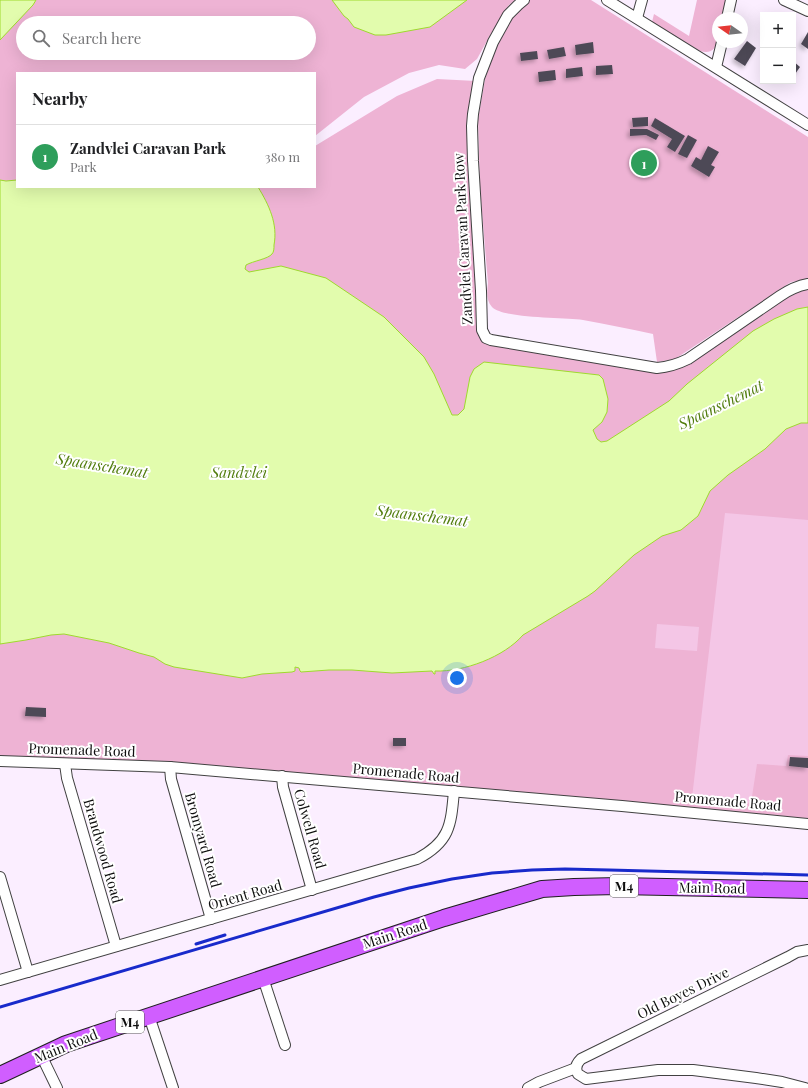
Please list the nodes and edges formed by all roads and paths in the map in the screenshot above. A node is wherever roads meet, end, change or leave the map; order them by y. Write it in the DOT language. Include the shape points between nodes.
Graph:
graph roads {
  1 [pos="524,0"];
  2 [pos="607,0"];
  3 [pos="642,0"];
  4 [pos="731,0"];
  5 [pos="784,0"];
  6 [pos="808,11"];
  7 [pos="728,12"];
  8 [pos="637,18"];
  9 [pos="721,48"];
  10 [pos="716,67"];
  11 [pos="808,125"];
  12 [pos="808,284"];
  13 [pos="0,761"];
  14 [pos="64,764"];
  15 [pos="170,767"];
  16 [pos="282,776"];
  17 [pos="454,791"];
  18 [pos="808,824"];
  19 [pos="0,877"];
  20 [pos="312,890"];
  21 [pos="808,890"];
  22 [pos="211,919"];
  23 [pos="116,946"];
  24 [pos="808,950"];
  25 [pos="28,972"];
  26 [pos="263,978"];
  27 [pos="0,980"];
  28 [pos="150,1016"];
  29 [pos="285,1046"];
  30 [pos="41,1055"];
  31 [pos="576,1068"];
  32 [pos="0,1075"];
  33 [pos="57,1088"];
  34 [pos="173,1088"];
  35 [pos="528,1088"];
  36 [pos="805,1088"];
  1 -- 12 [label="street, Zandvlei Caravan Park Row" via="504,21 493,42 479,78 473,114 472,139 482,330 486,338 657,368 664,367 688,358 780,296 793,288"];
  2 -- 8 [label="street"];
  3 -- 8 [label="street"];
  4 -- 7 [label="street"];
  5 -- 6 [label="street"];
  8 -- 10 [label="street"];
  9 -- 10 [label="street"];
  10 -- 11 [label="street"];
  13 -- 14 [label="street, Promenade Road"];
  14 -- 15 [label="street, Promenade Road"];
  14 -- 23 [label="street, Brandwood Road"];
  15 -- 16 [label="street, Promenade Road"];
  15 -- 22 [label="street, Bromyard Road" via="170,779"];
  16 -- 17 [label="street, Promenade Road"];
  16 -- 20 [label="street, Colwell Road"];
  17 -- 18 [label="street, Promenade Road"];
  17 -- 20 [label="street, Orient Road" via="446,835 439,845 428,853 417,859"];
  19 -- 25 [label="street"];
  20 -- 22 [label="street, Orient Road"];
  21 -- 26 [label="main road, Main Road / M4" via="618,886 542,889 444,918"];
  22 -- 23 [label="street, Orient Road"];
  23 -- 25 [label="street, Orient Road"];
  24 -- 31 [label="street, Old Boyes Drive" via="797,952 581,1059"];
  25 -- 27 [label="street, Orient Road"];
  26 -- 28 [label="main road, Main Road / M4"];
  26 -- 29 [label="street"];
  28 -- 30 [label="main road, Main Road / M4"];
  28 -- 34 [label="street"];
  30 -- 32 [label="main road, Main Road / M4"];
  30 -- 33 [label="street"];
  31 -- 35 [label="street, Old Boyes Drive"];
  31 -- 36 [label="street" via="578,1074 586,1079 658,1070 693,1070 782,1082"];
}
